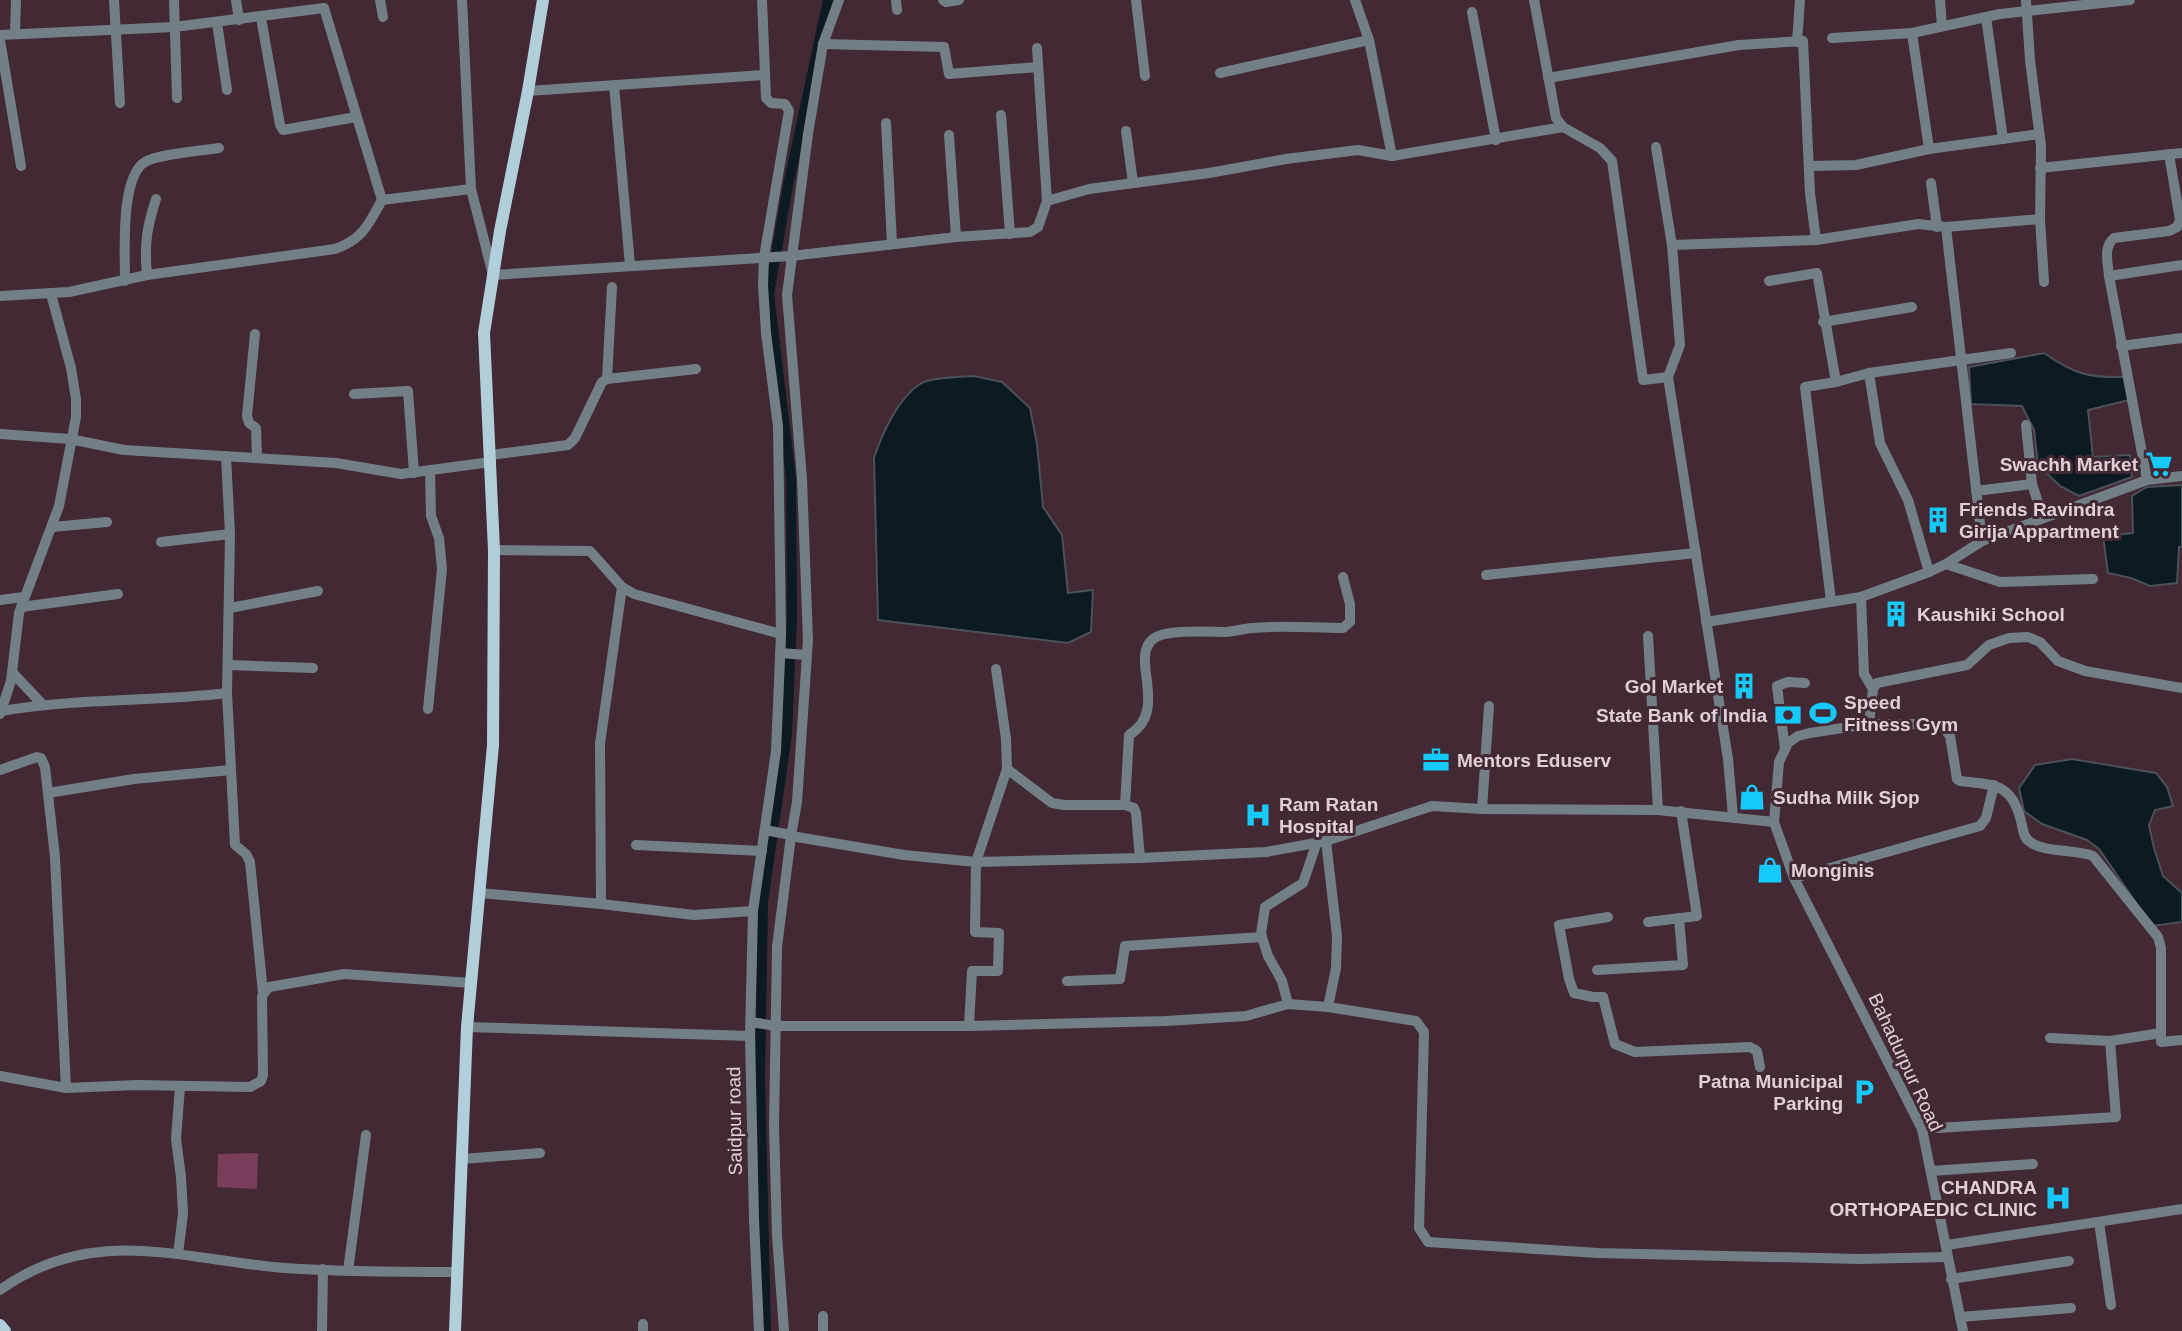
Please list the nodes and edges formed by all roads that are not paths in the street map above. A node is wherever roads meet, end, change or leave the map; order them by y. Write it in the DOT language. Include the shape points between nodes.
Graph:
graph roads {
  1 [pos="16,0"];
  2 [pos="114,0"];
  3 [pos="174,0"];
  4 [pos="236,0"];
  5 [pos="380,0"];
  6 [pos="462,0"];
  7 [pos="543,0"];
  8 [pos="762,0"];
  9 [pos="839,0"];
  10 [pos="943,0"];
  11 [pos="959,0"];
  12 [pos="1136,0"];
  13 [pos="1355,0"];
  14 [pos="1534,0"];
  15 [pos="1800,0"];
  16 [pos="1940,0"];
  17 [pos="2130,0"];
  18 [pos="323,4"];
  19 [pos="2027,6"];
  20 [pos="1472,12"];
  21 [pos="1986,17"];
  22 [pos="261,18"];
  23 [pos="383,18"];
  24 [pos="239,20"];
  25 [pos="217,23"];
  26 [pos="1942,26"];
  27 [pos="174,27"];
  28 [pos="116,30"];
  29 [pos="1912,33"];
  30 [pos="15,34"];
  31 [pos="0,38"];
  32 [pos="1832,38"];
  33 [pos="1368,40"];
  34 [pos="1797,42"];
  35 [pos="823,44"];
  36 [pos="1037,48"];
  37 [pos="1038,67"];
  38 [pos="1220,73"];
  39 [pos="764,75"];
  40 [pos="1145,76"];
  41 [pos="1548,78"];
  42 [pos="614,85"];
  43 [pos="227,90"];
  44 [pos="528,91"];
  45 [pos="177,98"];
  46 [pos="120,103"];
  47 [pos="1001,115"];
  48 [pos="356,117"];
  49 [pos="886,123"];
  50 [pos="1563,127"];
  51 [pos="1126,131"];
  52 [pos="2039,134"];
  53 [pos="949,135"];
  54 [pos="2003,139"];
  55 [pos="1496,140"];
  56 [pos="1656,147"];
  57 [pos="219,148"];
  58 [pos="1929,149"];
  59 [pos="2182,153"];
  60 [pos="2169,154"];
  61 [pos="1392,156"];
  62 [pos="22,166"];
  63 [pos="1809,166"];
  64 [pos="2040,168"];
  65 [pos="1133,183"];
  66 [pos="1931,183"];
  67 [pos="471,189"];
  68 [pos="156,199"];
  69 [pos="382,200"];
  70 [pos="1047,201"];
  71 [pos="2040,219"];
  72 [pos="1942,227"];
  73 [pos="1010,234"];
  74 [pos="956,237"];
  75 [pos="1816,240"];
  76 [pos="892,244"];
  77 [pos="1672,245"];
  78 [pos="787,256"];
  79 [pos="766,257"];
  80 [pos="630,265"];
  81 [pos="2182,265"];
  82 [pos="147,275"];
  83 [pos="493,275"];
  84 [pos="2109,276"];
  85 [pos="125,281"];
  86 [pos="1769,281"];
  87 [pos="2045,282"];
  88 [pos="612,288"];
  89 [pos="51,294"];
  90 [pos="0,296"];
  91 [pos="1912,307"];
  92 [pos="1823,322"];
  93 [pos="255,334"];
  94 [pos="2182,338"];
  95 [pos="2121,346"];
  96 [pos="2011,353"];
  97 [pos="1961,358"];
  98 [pos="696,369"];
  99 [pos="1869,373"];
  100 [pos="1668,377"];
  101 [pos="607,379"];
  102 [pos="1836,382"];
  103 [pos="354,394"];
  104 [pos="2026,425"];
  105 [pos="0,434"];
  106 [pos="72,439"];
  107 [pos="226,456"];
  108 [pos="257,458"];
  109 [pos="491,459"];
  110 [pos="430,471"];
  111 [pos="414,473"];
  112 [pos="2182,476"];
  113 [pos="2147,480"];
  114 [pos="2032,484"];
  115 [pos="1976,491"];
  116 [pos="2043,518"];
  117 [pos="107,523"];
  118 [pos="52,527"];
  119 [pos="230,534"];
  120 [pos="161,541"];
  121 [pos="1982,541"];
  122 [pos="494,551"];
  123 [pos="1696,554"];
  124 [pos="1946,564"];
  125 [pos="1929,572"];
  126 [pos="1486,575"];
  127 [pos="1343,577"];
  128 [pos="2093,579"];
  129 [pos="622,587"];
  130 [pos="318,591"];
  131 [pos="118,594"];
  132 [pos="1861,597"];
  133 [pos="0,600"];
  134 [pos="1831,601"];
  135 [pos="23,602"];
  136 [pos="230,608"];
  137 [pos="1706,622"];
  138 [pos="781,634"];
  139 [pos="1648,636"];
  140 [pos="784,653"];
  141 [pos="805,655"];
  142 [pos="229,665"];
  143 [pos="313,667"];
  144 [pos="996,669"];
  145 [pos="12,672"];
  146 [pos="1805,682"];
  147 [pos="2182,688"];
  148 [pos="1873,689"];
  149 [pos="228,693"];
  150 [pos="42,704"];
  151 [pos="1489,706"];
  152 [pos="429,709"];
  153 [pos="1,713"];
  154 [pos="1869,724"];
  155 [pos="1785,749"];
  156 [pos="1007,769"];
  157 [pos="0,770"];
  158 [pos="231,770"];
  159 [pos="1994,785"];
  160 [pos="48,793"];
  161 [pos="1125,805"];
  162 [pos="1482,809"];
  163 [pos="1658,810"];
  164 [pos="1681,811"];
  165 [pos="1732,816"];
  166 [pos="1774,822"];
  167 [pos="769,831"];
  168 [pos="789,835"];
  169 [pos="1322,841"];
  170 [pos="636,845"];
  171 [pos="762,851"];
  172 [pos="1140,858"];
  173 [pos="976,862"];
  174 [pos="1794,878"];
  175 [pos="480,893"];
  176 [pos="601,904"];
  177 [pos="753,911"];
  178 [pos="1608,917"];
  179 [pos="1679,918"];
  180 [pos="1648,922"];
  181 [pos="1262,937"];
  182 [pos="1597,970"];
  183 [pos="1068,981"];
  184 [pos="471,983"];
  185 [pos="262,993"];
  186 [pos="1289,1004"];
  187 [pos="1328,1007"];
  188 [pos="754,1023"];
  189 [pos="774,1025"];
  190 [pos="969,1026"];
  191 [pos="467,1027"];
  192 [pos="2161,1032"];
  193 [pos="750,1037"];
  194 [pos="2050,1038"];
  195 [pos="2182,1040"];
  196 [pos="2110,1041"];
  197 [pos="1760,1067"];
  198 [pos="0,1076"];
  199 [pos="180,1087"];
  200 [pos="66,1088"];
  201 [pos="1922,1129"];
  202 [pos="366,1135"];
  203 [pos="540,1153"];
  204 [pos="462,1159"];
  205 [pos="2033,1164"];
  206 [pos="1931,1171"];
  207 [pos="2182,1209"];
  208 [pos="2099,1222"];
  209 [pos="1947,1251"];
  210 [pos="178,1254"];
  211 [pos="2069,1261"];
  212 [pos="323,1269"];
  213 [pos="348,1271"];
  214 [pos="456,1272"];
  215 [pos="1951,1279"];
  216 [pos="0,1290"];
  217 [pos="2111,1305"];
  218 [pos="2071,1308"];
  219 [pos="823,1316"];
  220 [pos="1959,1317"];
  221 [pos="0,1325"];
  222 [pos="5,1331"];
  223 [pos="323,1331"];
  224 [pos="455,1331"];
  225 [pos="759,1331"];
  226 [pos="784,1331"];
  227 [pos="823,1331"];
  228 [pos="1963,1331"];
  1 -- 30 [label="street"];
  2 -- 28 [label="street"];
  3 -- 27 [label="street"];
  4 -- 24 [label="street"];
  5 -- 23 [label="street"];
  6 -- 67 [label="street"];
  7 -- 44 [label="main road"];
  8 -- 39 [label="street"];
  9 -- 35 [label="street"];
  10 -- 11 [label="street"];
  12 -- 40 [label="street"];
  13 -- 33 [label="street"];
  14 -- 41 [label="street"];
  15 -- 34 [label="street"];
  16 -- 26 [label="street"];
  17 -- 19 [label="street"];
  18 -- 22 [label="street"];
  18 -- 48 [label="street"];
  19 -- 21 [label="street"];
  19 -- 52 [label="street"];
  20 -- 55 [label="street"];
  21 -- 26 [label="street"];
  21 -- 54 [label="street"];
  22 -- 24 [label="street"];
  22 -- 48 [label="street" via="283,130"];
  24 -- 25 [label="street"];
  25 -- 27 [label="street"];
  25 -- 43 [label="street"];
  26 -- 29 [label="street"];
  27 -- 28 [label="street"];
  27 -- 45 [label="street"];
  28 -- 30 [label="street"];
  28 -- 46 [label="street"];
  29 -- 32 [label="street"];
  29 -- 58 [label="street"];
  30 -- 31 [label="street"];
  31 -- 62 [label="street"];
  33 -- 38 [label="street"];
  33 -- 61 [label="street"];
  34 -- 41 [label="street" via="1739,46"];
  34 -- 63 [label="street" via="1802,41"];
  35 -- 37 [label="street" via="944,47 949,74"];
  35 -- 78 [label="street"];
  36 -- 37 [label="street"];
  37 -- 70 [label="street"];
  39 -- 42 [label="street"];
  39 -- 79 [label="street, Saidpur road" via="768,102 785,104 789,111"];
  41 -- 50 [label="street" via="1556,118"];
  42 -- 44 [label="street"];
  42 -- 80 [label="street"];
  44 -- 83 [label="main road"];
  47 -- 73 [label="street"];
  48 -- 69 [label="street"];
  49 -- 76 [label="street"];
  50 -- 55 [label="street"];
  50 -- 100 [label="street" via="1612,160 1643,380"];
  51 -- 65 [label="street"];
  52 -- 54 [label="street"];
  52 -- 64 [label="street"];
  53 -- 74 [label="street"];
  54 -- 58 [label="street"];
  55 -- 61 [label="street"];
  56 -- 77 [label="street"];
  57 -- 85 [label="street" via="152,159 138,167 124,218"];
  58 -- 63 [label="street" via="1856,165"];
  59 -- 60 [label="street"];
  60 -- 64 [label="street"];
  60 -- 84 [label="street" via="2180,220 2177,227 2114,238 2107,250"];
  61 -- 65 [label="street" via="1358,150"];
  63 -- 75 [label="street"];
  64 -- 71 [label="street"];
  65 -- 70 [label="street"];
  66 -- 72 [label="street"];
  67 -- 69 [label="street"];
  67 -- 83 [label="street"];
  68 -- 82 [label="street" via="146,229"];
  69 -- 82 [label="street" via="366,230 350,244 335,249"];
  70 -- 73 [label="street" via="1038,227"];
  71 -- 72 [label="street"];
  71 -- 87 [label="street"];
  72 -- 75 [label="street" via="1918,224"];
  72 -- 97 [label="street"];
  73 -- 74 [label="street"];
  74 -- 76 [label="street"];
  75 -- 77 [label="street"];
  76 -- 78 [label="street"];
  77 -- 100 [label="street" via="1680,345"];
  78 -- 79 [label="street"];
  78 -- 141 [label="street" via="802,479"];
  79 -- 80 [label="street"];
  79 -- 138 [label="street, Saidpur road" via="766,333 778,436"];
  80 -- 83 [label="street"];
  81 -- 84 [label="street"];
  82 -- 85 [label="street"];
  83 -- 109 [label="main road" via="484,333"];
  84 -- 95 [label="street"];
  85 -- 89 [label="street"];
  86 -- 92 [label="street" via="1817,273"];
  88 -- 101 [label="street"];
  89 -- 90 [label="street"];
  89 -- 106 [label="street" via="76,399"];
  91 -- 92 [label="street"];
  92 -- 102 [label="street"];
  93 -- 108 [label="street" via="247,420 256,428"];
  94 -- 95 [label="street"];
  95 -- 113 [label="street"];
  96 -- 97 [label="street"];
  97 -- 99 [label="street"];
  97 -- 115 [label="street"];
  98 -- 101 [label="street"];
  99 -- 102 [label="street"];
  99 -- 125 [label="street" via="1880,443 1908,500"];
  100 -- 123 [label="street"];
  101 -- 109 [label="street" via="568,445"];
  102 -- 134 [label="street" via="1805,387"];
  103 -- 111 [label="street" via="408,391"];
  104 -- 114 [label="street"];
  105 -- 106 [label="street"];
  106 -- 107 [label="street" via="124,450"];
  106 -- 118 [label="street"];
  107 -- 108 [label="street"];
  107 -- 119 [label="street"];
  108 -- 111 [label="street"];
  109 -- 110 [label="street"];
  109 -- 122 [label="main road"];
  110 -- 111 [label="street"];
  110 -- 152 [label="street" via="431,516 442,569"];
  112 -- 113 [label="street"];
  113 -- 116 [label="street"];
  114 -- 115 [label="street"];
  114 -- 116 [label="street"];
  115 -- 121 [label="street"];
  116 -- 121 [label="street"];
  117 -- 118 [label="street"];
  118 -- 135 [label="street"];
  119 -- 120 [label="street"];
  119 -- 136 [label="street"];
  121 -- 124 [label="street"];
  122 -- 129 [label="street" via="590,551"];
  122 -- 175 [label="main road" via="494,745"];
  123 -- 126 [label="street"];
  123 -- 137 [label="street"];
  124 -- 125 [label="street"];
  124 -- 128 [label="street" via="2000,582"];
  125 -- 132 [label="street"];
  127 -- 161 [label="street" via="1350,622 1343,628 1160,634 1150,641 1146,652 1148,715 1129,735"];
  129 -- 138 [label="street"];
  129 -- 176 [label="street" via="600,744"];
  130 -- 136 [label="street"];
  131 -- 135 [label="street"];
  132 -- 134 [label="street"];
  132 -- 148 [label="street" via="1864,674"];
  133 -- 135 [label="street"];
  134 -- 137 [label="street"];
  135 -- 145 [label="street"];
  136 -- 142 [label="street"];
  137 -- 165 [label="street" via="1728,759"];
  138 -- 140 [label="street, Saidpur road"];
  139 -- 163 [label="street"];
  140 -- 141 [label="street"];
  140 -- 167 [label="street, Saidpur road"];
  141 -- 168 [label="street" via="797,802"];
  142 -- 143 [label="street"];
  142 -- 149 [label="street"];
  144 -- 156 [label="street"];
  145 -- 150 [label="street"];
  145 -- 153 [label="street"];
  146 -- 155 [label="street" via="1777,686"];
  147 -- 148 [label="street" via="2085,671 2058,661 2040,642 2028,637 1989,645 1967,665 1886,680"];
  148 -- 154 [label="street"];
  149 -- 150 [label="street"];
  149 -- 158 [label="street"];
  150 -- 153 [label="street"];
  151 -- 162 [label="street"];
  154 -- 155 [label="street" via="1798,736"];
  154 -- 159 [label="street" via="1944,728 1950,736 1957,779"];
  155 -- 166 [label="street" via="1779,762"];
  156 -- 161 [label="street" via="1052,803"];
  156 -- 173 [label="street"];
  157 -- 160 [label="street" via="41,758"];
  158 -- 160 [label="street"];
  158 -- 185 [label="street" via="235,845 250,862"];
  159 -- 174 [label="street" via="1980,826"];
  159 -- 192 [label="street" via="2006,790 2017,804 2029,841 2092,856 2158,937"];
  160 -- 200 [label="street"];
  161 -- 172 [label="street" via="1136,813"];
  162 -- 163 [label="street"];
  162 -- 169 [label="street" via="1432,806"];
  163 -- 164 [label="street"];
  164 -- 165 [label="street"];
  164 -- 179 [label="street" via="1697,916"];
  165 -- 166 [label="street"];
  166 -- 174 [label="street, Bahadurpur Road"];
  167 -- 168 [label="street"];
  167 -- 171 [label="street, Saidpur road"];
  168 -- 173 [label="street"];
  168 -- 189 [label="street"];
  169 -- 172 [label="street" via="1237,855"];
  169 -- 181 [label="street" via="1303,883 1265,907"];
  169 -- 187 [label="street" via="1337,936"];
  170 -- 171 [label="street"];
  171 -- 177 [label="street, Saidpur road"];
  172 -- 173 [label="street"];
  173 -- 190 [label="street" via="975,932 999,933 998,971 972,971"];
  174 -- 201 [label="street, Bahadurpur Road"];
  175 -- 176 [label="street"];
  175 -- 184 [label="main road"];
  176 -- 177 [label="street" via="694,915"];
  177 -- 188 [label="street, Saidpur road"];
  178 -- 197 [label="street" via="1559,925 1574,993 1603,997 1615,1044 1635,1052 1750,1047 1756,1051"];
  179 -- 180 [label="street"];
  179 -- 182 [label="street" via="1684,965"];
  181 -- 183 [label="street" via="1125,946 1120,979"];
  181 -- 186 [label="street"];
  184 -- 185 [label="street" via="344,974 276,985"];
  184 -- 191 [label="main road"];
  185 -- 199 [label="street" via="261,1081 250,1087"];
  186 -- 187 [label="street"];
  186 -- 190 [label="street" via="1246,1016"];
  187 -- 209 [label="street" via="1416,1021 1424,1032 1419,1228 1428,1242 1598,1253 1860,1259"];
  188 -- 189 [label="street"];
  188 -- 193 [label="street, Saidpur road"];
  189 -- 190 [label="street"];
  189 -- 226 [label="street" via="776,1208"];
  191 -- 193 [label="street"];
  191 -- 204 [label="main road"];
  192 -- 195 [label="street" via="2161,1042"];
  192 -- 196 [label="street"];
  193 -- 225 [label="street, Saidpur road"];
  194 -- 196 [label="street"];
  196 -- 201 [label="street" via="2116,1116"];
  198 -- 200 [label="street"];
  199 -- 200 [label="street"];
  199 -- 210 [label="street" via="176,1139 183,1214"];
  201 -- 206 [label="street, Bahadurpur Road"];
  202 -- 213 [label="street"];
  203 -- 204 [label="street"];
  204 -- 214 [label="main road"];
  205 -- 206 [label="street"];
  206 -- 209 [label="street, Bahadurpur Road"];
  207 -- 208 [label="street"];
  208 -- 209 [label="street"];
  208 -- 217 [label="street"];
  209 -- 215 [label="street, Bahadurpur Road"];
  210 -- 212 [label="street"];
  210 -- 216 [label="street" via="119,1250 77,1254 37,1268"];
  211 -- 215 [label="street"];
  212 -- 213 [label="street"];
  212 -- 223 [label="street"];
  213 -- 214 [label="street"];
  214 -- 224 [label="main road"];
  215 -- 220 [label="street, Bahadurpur Road"];
  218 -- 220 [label="street"];
  219 -- 227 [label="street"];
  220 -- 228 [label="street, Bahadurpur Road"];
  221 -- 222 [label="main road"];
}
